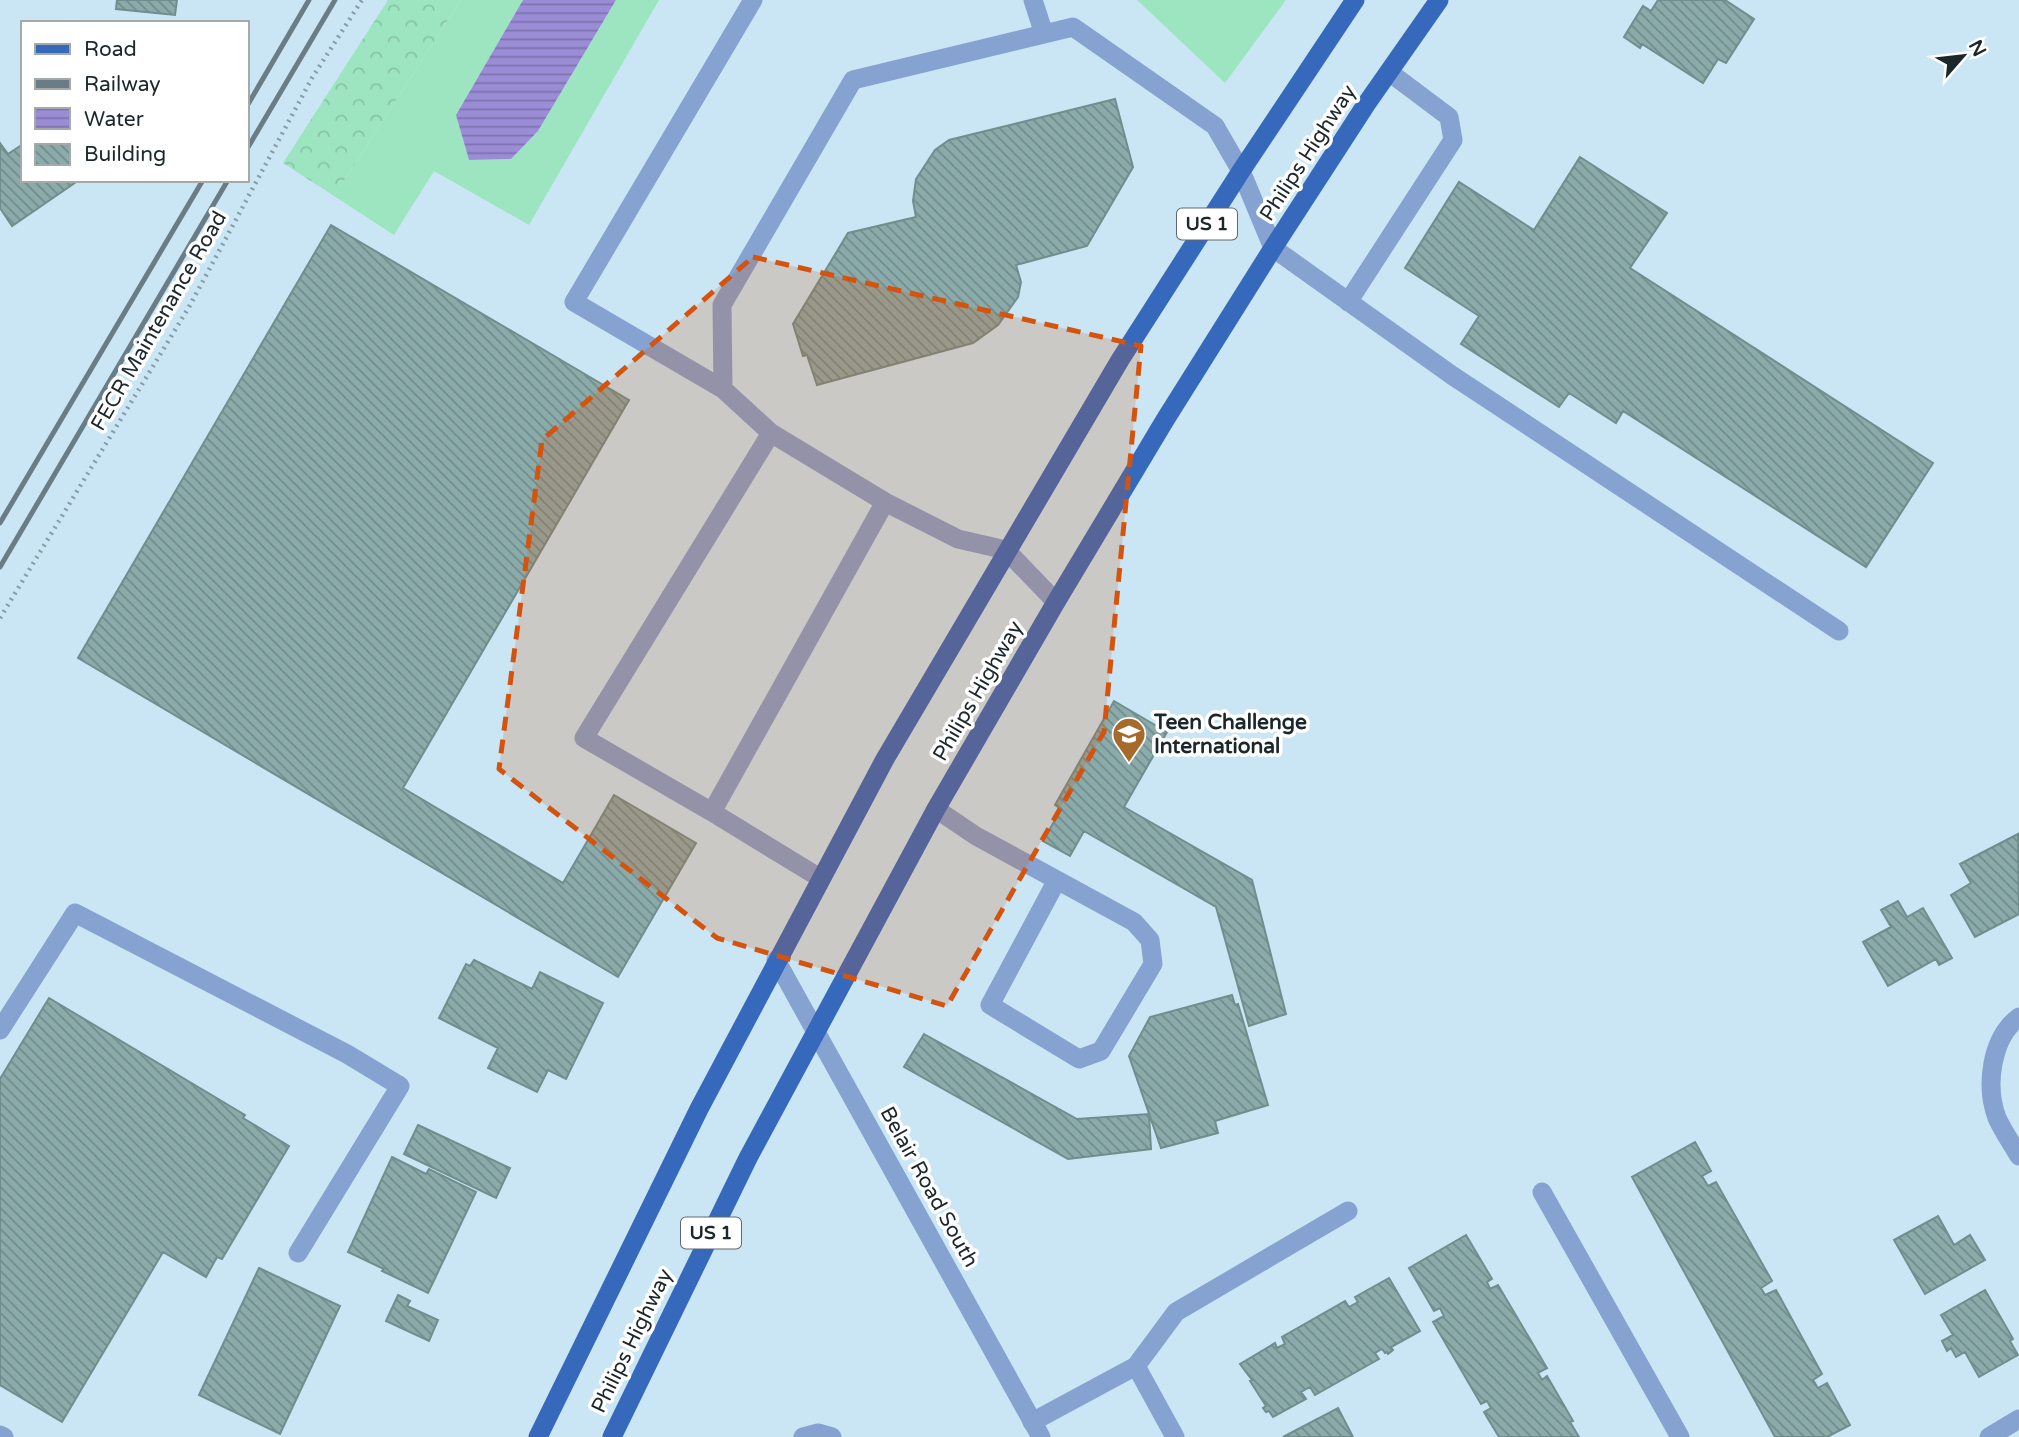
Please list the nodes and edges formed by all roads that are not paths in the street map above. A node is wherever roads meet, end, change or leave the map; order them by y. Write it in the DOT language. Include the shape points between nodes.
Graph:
graph roads {
  1 [pos="754,0"];
  2 [pos="1033,0"];
  3 [pos="1355,0"];
  4 [pos="1439,0"];
  5 [pos="1044,34"];
  6 [pos="1389,72"];
  7 [pos="1241,171"];
  8 [pos="1273,248"];
  9 [pos="1348,302"];
  10 [pos="723,389"];
  11 [pos="771,433"];
  12 [pos="885,502"];
  13 [pos="1006,550"];
  14 [pos="1056,602"];
  15 [pos="1839,631"];
  16 [pos="936,809"];
  17 [pos="712,812"];
  18 [pos="820,878"];
  19 [pos="1057,880"];
  20 [pos="776,960"];
  21 [pos="2019,1017"];
  22 [pos="0,1030"];
  23 [pos="817,1032"];
  24 [pos="2019,1156"];
  25 [pos="1542,1192"];
  26 [pos="1348,1211"];
  27 [pos="298,1253"];
  28 [pos="1136,1366"];
  29 [pos="2019,1419"];
  30 [pos="1037,1429"];
  31 [pos="538,1437"];
  32 [pos="612,1437"];
  33 [pos="803,1437"];
  34 [pos="832,1437"];
  35 [pos="1175,1437"];
  36 [pos="1679,1437"];
  37 [pos="1989,1437"];
  1 -- 10 [label="street" via="575,302"];
  2 -- 5 [label="street"];
  3 -- 7 [label="main road, Philips Highway / US 1"];
  4 -- 6 [label="main road, Philips Highway / US 1"];
  5 -- 7 [label="street" via="1073,27 1215,126"];
  5 -- 10 [label="street" via="853,80 722,305"];
  6 -- 8 [label="main road, Philips Highway / US 1"];
  6 -- 9 [label="street" via="1449,117 1453,140"];
  7 -- 8 [label="street"];
  7 -- 13 [label="main road, Philips Highway / US 1" via="1119,360"];
  8 -- 9 [label="street"];
  8 -- 14 [label="main road, Philips Highway / US 1"];
  9 -- 15 [label="street"];
  10 -- 11 [label="street"];
  11 -- 12 [label="street"];
  11 -- 17 [label="street" via="584,738"];
  12 -- 13 [label="street" via="958,539"];
  12 -- 17 [label="street"];
  13 -- 14 [label="street"];
  13 -- 18 [label="main road, Philips Highway / US 1"];
  14 -- 16 [label="main road, Philips Highway / US 1"];
  16 -- 19 [label="street"];
  16 -- 23 [label="main road, Philips Highway / US 1"];
  17 -- 18 [label="street"];
  18 -- 20 [label="main road, Philips Highway / US 1"];
  19 -- 19 [label="street" via="1134,922 1150,940 1152,952 1153,964 1101,1051 1079,1059 990,1005"];
  20 -- 23 [label="street, Belair Road South"];
  20 -- 31 [label="main road, Philips Highway / US 1"];
  21 -- 24 [label="street" via="2008,1025 1996,1048 1991,1080 1997,1117"];
  22 -- 27 [label="street" via="75,913 400,1086"];
  23 -- 30 [label="street, Belair Road South"];
  23 -- 32 [label="main road, Philips Highway / US 1" via="748,1158"];
  25 -- 36 [label="street"];
  26 -- 28 [label="street" via="1176,1312"];
  28 -- 30 [label="street"];
  28 -- 35 [label="street"];
  29 -- 37 [label="street"];
  33 -- 34 [label="street" via="818,1433"];
}
